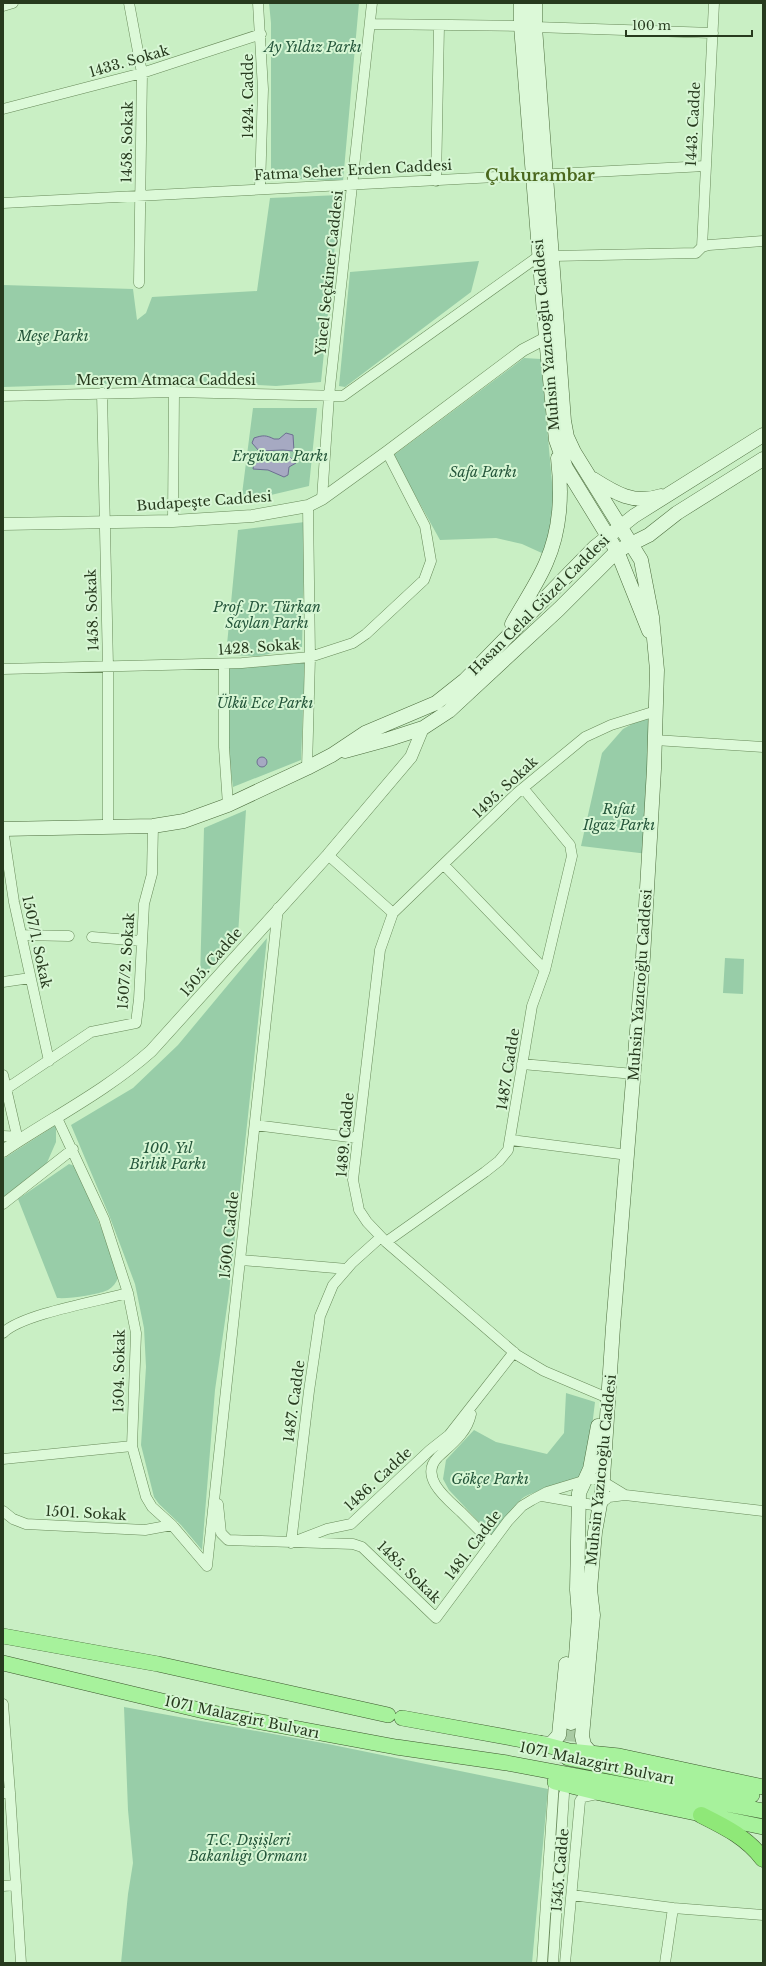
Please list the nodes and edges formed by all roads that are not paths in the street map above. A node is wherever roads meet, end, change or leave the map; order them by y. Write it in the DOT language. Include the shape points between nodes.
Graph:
graph roads {
  1 [pos="13,3"];
  2 [pos="129,3"];
  3 [pos="258,3"];
  4 [pos="372,3"];
  5 [pos="521,3"];
  6 [pos="535,3"];
  7 [pos="714,3"];
  8 [pos="3,6"];
  9 [pos="371,24"];
  10 [pos="438,26"];
  11 [pos="521,26"];
  12 [pos="535,27"];
  13 [pos="713,33"];
  14 [pos="261,34"];
  15 [pos="142,73"];
  16 [pos="3,109"];
  17 [pos="705,166"];
  18 [pos="540,175"];
  19 [pos="436,180"];
  20 [pos="353,185"];
  21 [pos="260,188"];
  22 [pos="140,195"];
  23 [pos="3,203"];
  24 [pos="763,241"];
  25 [pos="702,246"];
  26 [pos="546,256"];
  27 [pos="139,283"];
  28 [pos="546,338"];
  29 [pos="174,392"];
  30 [pos="102,393"];
  31 [pos="3,396"];
  32 [pos="329,396"];
  33 [pos="763,435"];
  34 [pos="556,440"];
  35 [pos="388,452"];
  36 [pos="763,459"];
  37 [pos="588,476"];
  38 [pos="676,490"];
  39 [pos="322,500"];
  40 [pos="308,506"];
  41 [pos="104,521"];
  42 [pos="173,521"];
  43 [pos="3,524"];
  44 [pos="620,526"];
  45 [pos="607,537"];
  46 [pos="632,543"];
  47 [pos="617,551"];
  48 [pos="504,640"];
  49 [pos="655,643"];
  50 [pos="310,657"];
  51 [pos="224,664"];
  52 [pos="108,666"];
  53 [pos="3,669"];
  54 [pos="656,711"];
  55 [pos="413,712"];
  56 [pos="396,719"];
  57 [pos="423,728"];
  58 [pos="402,735"];
  59 [pos="655,740"];
  60 [pos="763,747"];
  61 [pos="332,755"];
  62 [pos="411,757"];
  63 [pos="308,768"];
  64 [pos="523,788"];
  65 [pos="228,805"];
  66 [pos="153,826"];
  67 [pos="108,827"];
  68 [pos="3,828"];
  69 [pos="328,855"];
  70 [pos="444,865"];
  71 [pos="278,908"];
  72 [pos="393,913"];
  73 [pos="21,935"];
  74 [pos="69,936"];
  75 [pos="92,937"];
  76 [pos="142,941"];
  77 [pos="546,970"];
  78 [pos="30,978"];
  79 [pos="3,982"];
  80 [pos="48,1061"];
  81 [pos="522,1064"];
  82 [pos="634,1074"];
  83 [pos="3,1075"];
  84 [pos="6,1089"];
  85 [pos="57,1118"];
  86 [pos="255,1125"];
  87 [pos="3,1136"];
  88 [pos="20,1136"];
  89 [pos="357,1138"];
  90 [pos="511,1140"];
  91 [pos="73,1149"];
  92 [pos="3,1151"];
  93 [pos="628,1155"];
  94 [pos="3,1204"];
  95 [pos="383,1239"];
  96 [pos="241,1260"];
  97 [pos="347,1269"];
  98 [pos="128,1294"];
  99 [pos="3,1334"];
  100 [pos="514,1352"];
  101 [pos="605,1394"];
  102 [pos="472,1408"];
  103 [pos="132,1446"];
  104 [pos="3,1459"];
  105 [pos="585,1479"];
  106 [pos="602,1481"];
  107 [pos="216,1485"];
  108 [pos="625,1495"];
  109 [pos="540,1496"];
  110 [pos="578,1502"];
  111 [pos="600,1504"];
  112 [pos="3,1511"];
  113 [pos="763,1511"];
  114 [pos="172,1525"];
  115 [pos="290,1543"];
  116 [pos="492,1543"];
  117 [pos="207,1566"];
  118 [pos="584,1590"];
  119 [pos="436,1618"];
  120 [pos="3,1636"];
  121 [pos="3,1662"];
  122 [pos="3,1704"];
  123 [pos="432,1724"];
  124 [pos="571,1726"];
  125 [pos="539,1743"];
  126 [pos="590,1752"];
  127 [pos="484,1760"];
  128 [pos="554,1781"];
  129 [pos="601,1787"];
  130 [pos="762,1791"];
  131 [pos="7,1793"];
  132 [pos="564,1794"];
  133 [pos="763,1812"];
  134 [pos="701,1815"];
  135 [pos="760,1823"];
  136 [pos="763,1859"];
  137 [pos="16,1885"];
  138 [pos="3,1886"];
  139 [pos="572,1895"];
  140 [pos="673,1908"];
  141 [pos="763,1915"];
  142 [pos="21,1963"];
  143 [pos="542,1963"];
  144 [pos="553,1963"];
  145 [pos="565,1963"];
  146 [pos="665,1963"];
  1 -- 8 [label="street"];
  2 -- 15 [label="street, 1458. Sokak"];
  3 -- 14 [label="street, 1424. Cadde"];
  4 -- 9 [label="street, Yücel Seçkiner Caddesi"];
  5 -- 11 [label="main road, Muhsin Yazıcıoğlu Caddesi"];
  6 -- 12 [label="main road, Muhsin Yazıcıoğlu Caddesi"];
  7 -- 13 [label="street, 1443. Cadde"];
  9 -- 10 [label="street"];
  9 -- 20 [label="street, Yücel Seçkiner Caddesi"];
  10 -- 11 [label="street"];
  10 -- 19 [label="street"];
  11 -- 18 [label="main road, Muhsin Yazıcıoğlu Caddesi"];
  12 -- 13 [label="street"];
  12 -- 18 [label="main road, Muhsin Yazıcıoğlu Caddesi"];
  13 -- 17 [label="street, 1443. Cadde"];
  14 -- 15 [label="street, 1433. Sokak"];
  14 -- 21 [label="street, 1424. Cadde" via="263,107"];
  15 -- 16 [label="street, 1433. Sokak"];
  15 -- 22 [label="street, 1458. Sokak"];
  17 -- 18 [label="street, Fatma Seher Erden Caddesi"];
  17 -- 25 [label="street, 1443. Cadde"];
  18 -- 19 [label="street, Fatma Seher Erden Caddesi"];
  18 -- 26 [label="main road, Muhsin Yazıcıoğlu Caddesi"];
  19 -- 20 [label="street, Fatma Seher Erden Caddesi"];
  20 -- 21 [label="street, Fatma Seher Erden Caddesi"];
  20 -- 32 [label="street, Yücel Seçkiner Caddesi"];
  21 -- 22 [label="street, Fatma Seher Erden Caddesi"];
  22 -- 23 [label="street, Fatma Seher Erden Caddesi"];
  22 -- 27 [label="street, 1458. Sokak"];
  24 -- 25 [label="street"];
  25 -- 26 [label="street" via="696,253"];
  26 -- 28 [label="main road, Muhsin Yazıcıoğlu Caddesi"];
  26 -- 32 [label="street, Meryem Atmaca Caddesi" via="343,396"];
  26 -- 37 [label="main road, Muhsin Yazıcıoğlu Caddesi" via="567,437"];
  28 -- 34 [label="main road, Muhsin Yazıcıoğlu Caddesi"];
  28 -- 35 [label="street, Budapeşte Caddesi" via="523,350"];
  29 -- 30 [label="street, Meryem Atmaca Caddesi"];
  29 -- 32 [label="street, Meryem Atmaca Caddesi"];
  29 -- 42 [label="street"];
  30 -- 31 [label="street, Meryem Atmaca Caddesi"];
  30 -- 41 [label="street, 1458. Sokak"];
  32 -- 39 [label="street, Yücel Seçkiner Caddesi"];
  33 -- 38 [label="main road, Hasan Celal Güzel Caddesi"];
  34 -- 45 [label="main road, Muhsin Yazıcıoğlu Caddesi" via="566,468"];
  34 -- 48 [label="main road" via="560,510 555,539 546,563"];
  35 -- 39 [label="street, Budapeşte Caddesi"];
  35 -- 50 [label="street, 1428. Sokak" via="425,526 431,561 424,580 366,634 352,643"];
  36 -- 46 [label="main road, Hasan Celal Güzel Caddesi" via="677,513 649,535"];
  37 -- 38 [label="main road" via="618,495 637,499 652,499"];
  37 -- 44 [label="main road, Muhsin Yazıcıoğlu Caddesi"];
  38 -- 44 [label="main road, Hasan Celal Güzel Caddesi"];
  39 -- 40 [label="street, Budapeşte Caddesi"];
  40 -- 42 [label="street, Budapeşte Caddesi" via="252,516"];
  40 -- 50 [label="street"];
  41 -- 42 [label="street, Budapeşte Caddesi"];
  41 -- 43 [label="street, Budapeşte Caddesi"];
  41 -- 52 [label="street, 1458. Sokak"];
  44 -- 45 [label="main road, Hasan Celal Güzel Caddesi"];
  44 -- 46 [label="main road, Muhsin Yazıcıoğlu Caddesi"];
  45 -- 47 [label="main road, Muhsin Yazıcıoğlu Caddesi"];
  45 -- 48 [label="main road, Hasan Celal Güzel Caddesi"];
  46 -- 47 [label="main road, Hasan Celal Güzel Caddesi"];
  46 -- 49 [label="main road, Muhsin Yazıcıoğlu Caddesi" via="641,560"];
  47 -- 49 [label="main road, Muhsin Yazıcıoğlu Caddesi"];
  47 -- 57 [label="main road, Hasan Celal Güzel Caddesi" via="449,711"];
  48 -- 55 [label="main road, Hasan Celal Güzel Caddesi" via="459,685 436,703"];
  49 -- 54 [label="main road, Muhsin Yazıcıoğlu Caddesi"];
  50 -- 51 [label="street, 1428. Sokak"];
  50 -- 63 [label="street"];
  51 -- 52 [label="street, 1428. Sokak"];
  51 -- 65 [label="street" via="224,747"];
  52 -- 53 [label="street, 1428. Sokak"];
  52 -- 67 [label="street, 1458. Sokak"];
  54 -- 59 [label="main road, Muhsin Yazıcıoğlu Caddesi"];
  54 -- 64 [label="street, 1495. Sokak" via="611,725 585,737"];
  55 -- 56 [label="main road, Hasan Celal Güzel Caddesi"];
  55 -- 57 [label="main road"];
  56 -- 58 [label="main road"];
  56 -- 61 [label="main road, Hasan Celal Güzel Caddesi" via="365,733"];
  57 -- 58 [label="main road, Hasan Celal Güzel Caddesi"];
  57 -- 62 [label="street, 1505. Cadde"];
  58 -- 61 [label="main road, Hasan Celal Güzel Caddesi"];
  58 -- 62 [label="street"];
  59 -- 60 [label="street"];
  59 -- 82 [label="main road, Muhsin Yazıcıoğlu Caddesi"];
  61 -- 63 [label="main road, Hasan Celal Güzel Caddesi"];
  62 -- 69 [label="street, 1505. Cadde"];
  63 -- 65 [label="main road, Hasan Celal Güzel Caddesi"];
  64 -- 70 [label="street, 1495. Sokak"];
  64 -- 77 [label="street, 1487. Cadde" via="570,845 572,856"];
  65 -- 66 [label="main road, Hasan Celal Güzel Caddesi" via="184,821"];
  66 -- 67 [label="main road, Hasan Celal Güzel Caddesi"];
  66 -- 76 [label="street, 1507/2. Sokak" via="152,874 144,904"];
  67 -- 68 [label="main road, Hasan Celal Güzel Caddesi"];
  68 -- 73 [label="street, 1507/1. Sokak"];
  69 -- 71 [label="street, 1505. Cadde"];
  69 -- 72 [label="street"];
  70 -- 72 [label="street, 1495. Sokak"];
  70 -- 77 [label="street"];
  71 -- 85 [label="street, 1505. Cadde" via="151,1051 129,1071"];
  71 -- 86 [label="street, 1500. Cadde"];
  72 -- 89 [label="street, 1489. Cadde" via="380,950"];
  73 -- 74 [label="street"];
  73 -- 78 [label="street, 1507/1. Sokak"];
  75 -- 76 [label="street"];
  76 -- 80 [label="street, 1507/2. Sokak" via="136,1023 91,1032"];
  77 -- 81 [label="street, 1487. Cadde" via="532,1006"];
  78 -- 79 [label="street"];
  78 -- 80 [label="street, 1507/1. Sokak"];
  80 -- 84 [label="street, 1507/2. Sokak"];
  81 -- 82 [label="street"];
  81 -- 90 [label="street, 1487. Cadde"];
  82 -- 93 [label="main road, Muhsin Yazıcıoğlu Caddesi"];
  83 -- 84 [label="street"];
  84 -- 88 [label="street"];
  85 -- 88 [label="street, 1505. Cadde"];
  85 -- 91 [label="street, 1504. Sokak"];
  86 -- 89 [label="street"];
  86 -- 96 [label="street, 1500. Cadde"];
  87 -- 88 [label="street"];
  88 -- 92 [label="street, 1505. Cadde"];
  89 -- 95 [label="street, 1489. Cadde" via="353,1180 359,1210"];
  90 -- 93 [label="street"];
  90 -- 95 [label="street, 1487. Cadde" via="508,1150 499,1161"];
  91 -- 94 [label="street"];
  91 -- 98 [label="street, 1504. Sokak" via="104,1219"];
  93 -- 101 [label="main road, Muhsin Yazıcıoğlu Caddesi"];
  95 -- 97 [label="street, 1487. Cadde"];
  95 -- 100 [label="street, 1489. Cadde"];
  96 -- 97 [label="street"];
  96 -- 107 [label="street, 1500. Cadde"];
  97 -- 115 [label="street, 1487. Cadde" via="333,1285 320,1316"];
  98 -- 99 [label="street" via="36,1316"];
  98 -- 103 [label="street, 1504. Sokak" via="136,1333"];
  100 -- 101 [label="street, 1489. Cadde" via="535,1366"];
  100 -- 102 [label="street, 1486. Cadde"];
  101 -- 105 [label="main road, Muhsin Yazıcıoğlu Caddesi" via="594,1453"];
  101 -- 106 [label="main road, Muhsin Yazıcıoğlu Caddesi"];
  102 -- 115 [label="street, 1486. Cadde" via="449,1435 351,1524 327,1529"];
  102 -- 116 [label="street" via="469,1423 458,1439 437,1459 432,1475 442,1495"];
  103 -- 104 [label="street"];
  103 -- 114 [label="street, 1504. Sokak" via="146,1497 152,1507"];
  105 -- 106 [label="street, 1481. Cadde"];
  105 -- 109 [label="street, 1481. Cadde"];
  105 -- 110 [label="main road, Muhsin Yazıcıoğlu Caddesi"];
  106 -- 108 [label="street, 1481. Cadde"];
  106 -- 111 [label="main road, Muhsin Yazıcıoğlu Caddesi"];
  107 -- 115 [label="street, 1486. Cadde" via="221,1533 228,1540"];
  107 -- 117 [label="street, 1500. Cadde"];
  108 -- 111 [label="street, 1481. Cadde" via="609,1497"];
  108 -- 113 [label="street, 1481. Cadde"];
  109 -- 110 [label="street, 1481. Cadde"];
  109 -- 116 [label="street, 1481. Cadde" via="516,1512"];
  110 -- 111 [label="street, 1481. Cadde"];
  110 -- 118 [label="main road, Muhsin Yazıcıoğlu Caddesi"];
  111 -- 118 [label="main road, Muhsin Yazıcıoğlu Caddesi"];
  112 -- 114 [label="street, 1501. Sokak" via="13,1519 26,1524 144,1530"];
  114 -- 117 [label="street, 1504. Sokak"];
  115 -- 119 [label="street, 1485. Sokak" via="353,1544 362,1547"];
  116 -- 119 [label="street, 1481. Cadde"];
  118 -- 124 [label="main road, Muhsin Yazıcıoğlu Caddesi" via="579,1616"];
  118 -- 124 [label="main road, Muhsin Yazıcıoğlu Caddesi" via="572,1613"];
  118 -- 124 [label="main road, Muhsin Yazıcıoğlu Caddesi" via="593,1615"];
  120 -- 123 [label="main road, 1071 Malazgirt Bulvarı" via="158,1664"];
  121 -- 127 [label="main road, 1071 Malazgirt Bulvarı" via="208,1712 396,1747"];
  122 -- 131 [label="street"];
  123 -- 125 [label="main road, 1071 Malazgirt Bulvarı"];
  123 -- 130 [label="main road, 1071 Malazgirt Bulvarı" via="604,1766"];
  124 -- 125 [label="main road, Muhsin Yazıcıoğlu Caddesi" via="551,1744"];
  124 -- 126 [label="main road, Muhsin Yazıcıoğlu Caddesi"];
  125 -- 126 [label="main road, 1071 Malazgirt Bulvarı" via="569,1751"];
  126 -- 130 [label="main road, 1071 Malazgirt Bulvarı" via="627,1758"];
  127 -- 128 [label="main road, 1071 Malazgirt Bulvarı"];
  127 -- 129 [label="main road, 1071 Malazgirt Bulvarı"];
  128 -- 129 [label="main road, 1071 Malazgirt Bulvarı"];
  128 -- 143 [label="street, 1545. Cadde"];
  129 -- 133 [label="main road, 1071 Malazgirt Bulvarı"];
  129 -- 134 [label="main road, 1071 Malazgirt Bulvarı"];
  129 -- 139 [label="street, 1545. Cadde" via="580,1801"];
  131 -- 137 [label="street"];
  132 -- 144 [label="street, 1545. Cadde"];
  134 -- 135 [label="main road, 1071 Malazgirt Bulvarı"];
  134 -- 136 [label="highway" via="737,1833"];
  137 -- 138 [label="street"];
  137 -- 142 [label="street"];
  139 -- 140 [label="street"];
  139 -- 145 [label="street, 1545. Cadde"];
  140 -- 141 [label="street"];
  140 -- 146 [label="street"];
}
